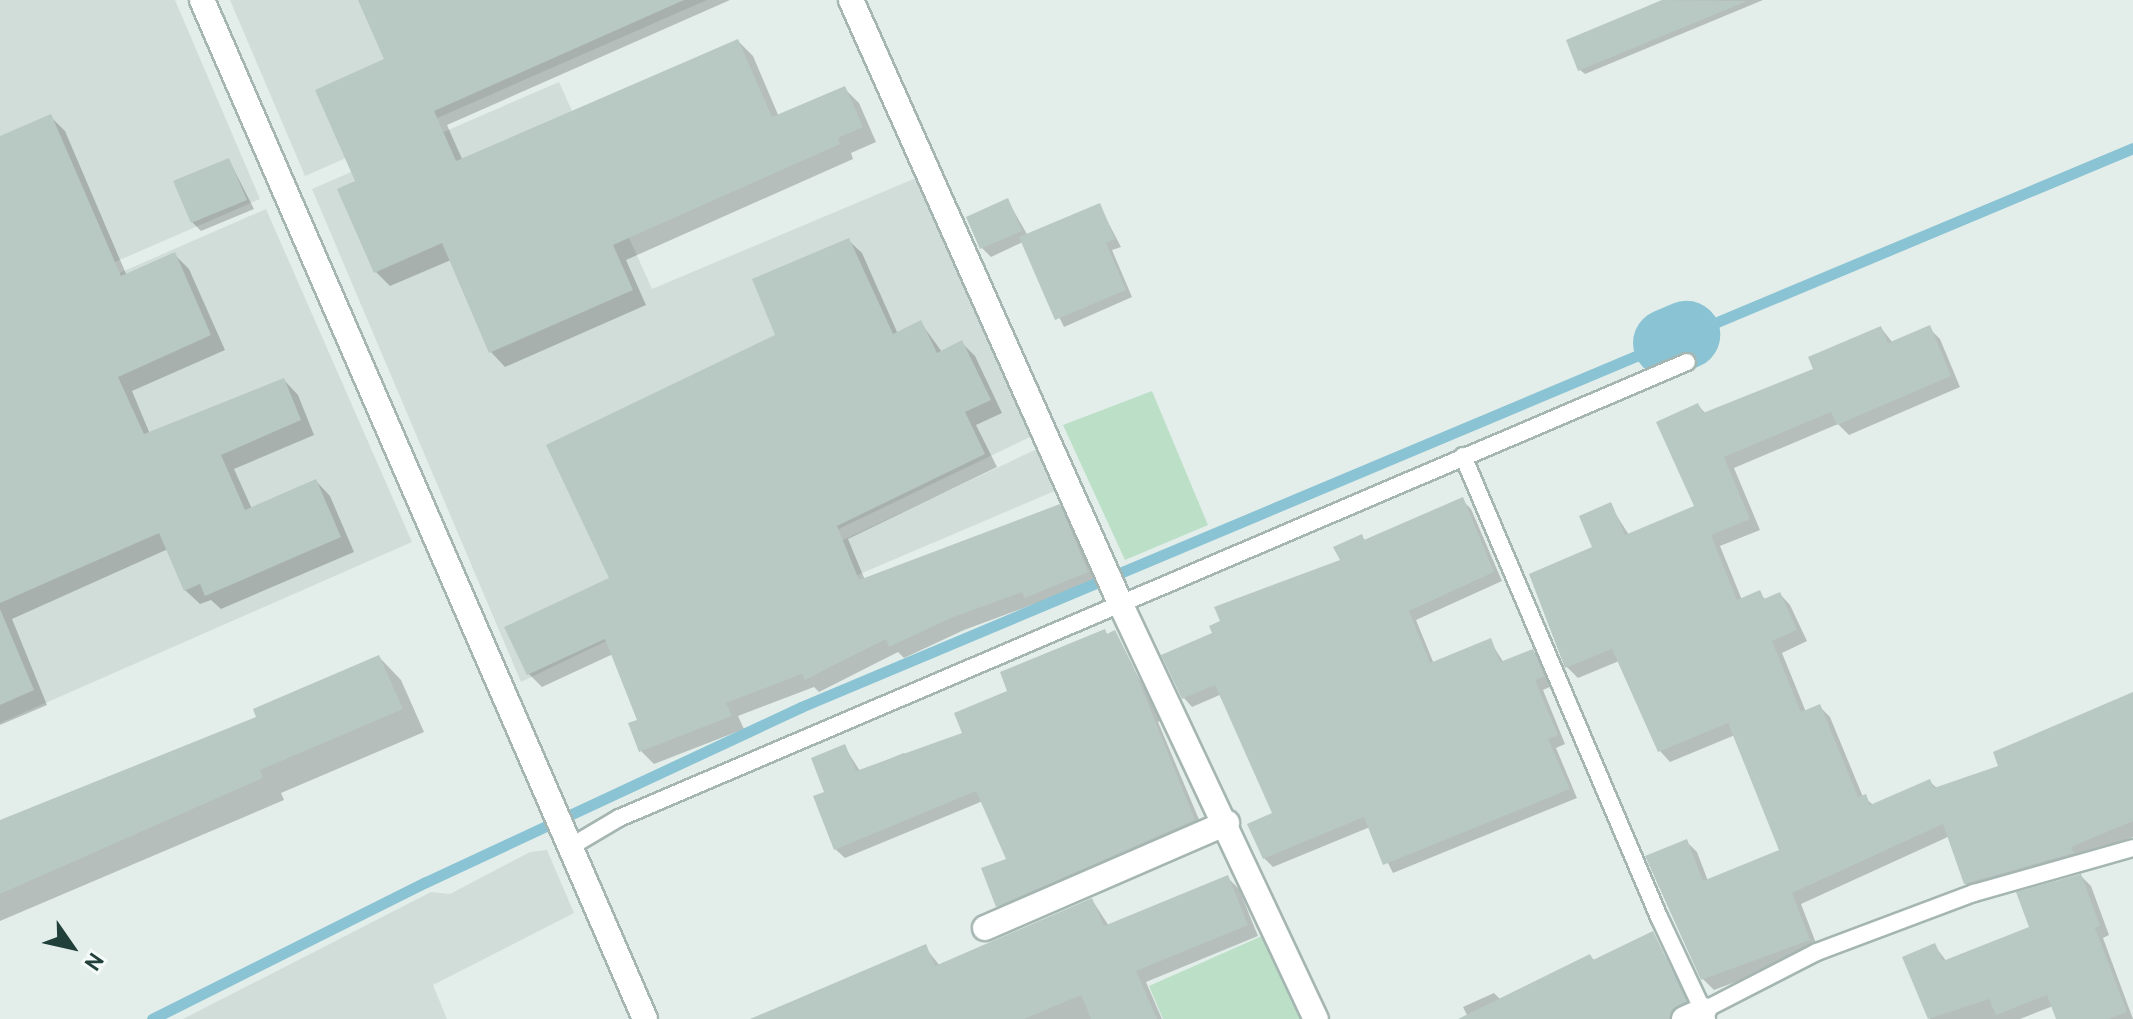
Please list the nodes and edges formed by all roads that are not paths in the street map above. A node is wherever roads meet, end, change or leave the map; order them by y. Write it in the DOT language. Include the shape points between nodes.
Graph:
graph roads {
  1 [pos="202,0"];
  2 [pos="851,0"];
  3 [pos="1687,362"];
  4 [pos="1463,456"];
  5 [pos="1113,587"];
  6 [pos="1227,823"];
  7 [pos="568,843"];
  8 [pos="2133,848"];
  9 [pos="985,928"];
  10 [pos="1699,1016"];
  11 [pos="645,1019"];
  12 [pos="1316,1019"];
  1 -- 7 [label="street"];
  2 -- 5 [label="street"];
  3 -- 4 [label="lane"];
  4 -- 5 [label="lane"];
  4 -- 10 [label="lane"];
  5 -- 6 [label="street"];
  5 -- 7 [label="lane"];
  6 -- 9 [label="street"];
  6 -- 12 [label="street"];
  7 -- 11 [label="street"];
  8 -- 10 [label="lane" via="1974,893 1831,947"];
}
